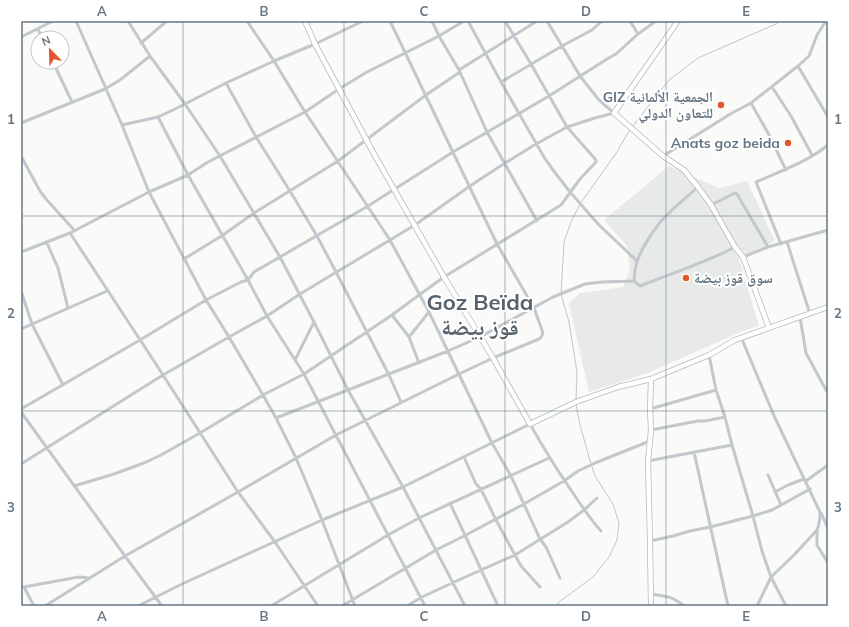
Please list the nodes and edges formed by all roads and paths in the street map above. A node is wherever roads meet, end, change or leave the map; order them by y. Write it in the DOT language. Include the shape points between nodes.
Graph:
graph roads {
  1 [pos="53,21"];
  2 [pos="76,21"];
  3 [pos="128,21"];
  4 [pos="167,21"];
  5 [pos="253,21"];
  6 [pos="305,21"];
  7 [pos="363,21"];
  8 [pos="390,21"];
  9 [pos="432,21"];
  10 [pos="464,21"];
  11 [pos="468,21"];
  12 [pos="505,21"];
  13 [pos="536,21"];
  14 [pos="547,21"];
  15 [pos="602,21"];
  16 [pos="630,21"];
  17 [pos="656,21"];
  18 [pos="678,21"];
  19 [pos="826,21"];
  20 [pos="248,23"];
  21 [pos="38,29"];
  22 [pos="638,34"];
  23 [pos="439,36"];
  24 [pos="514,36"];
  25 [pos="21,37"];
  26 [pos="141,43"];
  27 [pos="315,44"];
  28 [pos="562,46"];
  29 [pos="405,53"];
  30 [pos="486,53"];
  31 [pos="150,56"];
  32 [pos="274,61"];
  33 [pos="531,64"];
  34 [pos="798,66"];
  35 [pos="57,70"];
  36 [pos="460,71"];
  37 [pos="580,76"];
  38 [pos="501,82"];
  39 [pos="226,83"];
  40 [pos="772,87"];
  41 [pos="106,89"];
  42 [pos="339,89"];
  43 [pos="426,95"];
  44 [pos="549,96"];
  45 [pos="72,102"];
  46 [pos="751,103"];
  47 [pos="184,104"];
  48 [pos="305,112"];
  49 [pos="614,113"];
  50 [pos="519,114"];
  51 [pos="158,117"];
  52 [pos="828,117"];
  53 [pos="21,123"];
  54 [pos="122,125"];
  55 [pos="567,127"];
  56 [pos="487,132"];
  57 [pos="256,137"];
  58 [pos="367,139"];
  59 [pos="536,144"];
  60 [pos="828,145"];
  61 [pos="453,152"];
  62 [pos="812,155"];
  63 [pos="21,156"];
  64 [pos="220,156"];
  65 [pos="663,156"];
  66 [pos="338,161"];
  67 [pos="505,163"];
  68 [pos="786,170"];
  69 [pos="188,174"];
  70 [pos="470,186"];
  71 [pos="698,187"];
  72 [pos="394,190"];
  73 [pos="290,191"];
  74 [pos="149,192"];
  75 [pos="570,192"];
  76 [pos="711,205"];
  77 [pos="368,206"];
  78 [pos="254,213"];
  79 [pos="537,220"];
  80 [pos="415,225"];
  81 [pos="828,230"];
  82 [pos="75,231"];
  83 [pos="70,233"];
  84 [pos="223,235"];
  85 [pos="316,236"];
  86 [pos="390,240"];
  87 [pos="787,242"];
  88 [pos="47,243"];
  89 [pos="497,244"];
  90 [pos="781,244"];
  91 [pos="735,247"];
  92 [pos="768,247"];
  93 [pos="21,252"];
  94 [pos="280,257"];
  95 [pos="743,257"];
  96 [pos="184,259"];
  97 [pos="638,261"];
  98 [pos="336,272"];
  99 [pos="444,277"];
  100 [pos="248,280"];
  101 [pos="634,281"];
  102 [pos="21,291"];
  103 [pos="107,291"];
  104 [pos="300,294"];
  105 [pos="419,295"];
  106 [pos="206,300"];
  107 [pos="68,308"];
  108 [pos="534,308"];
  109 [pos="828,308"];
  110 [pos="429,312"];
  111 [pos="810,314"];
  112 [pos="392,315"];
  113 [pos="267,316"];
  114 [pos="800,317"];
  115 [pos="314,322"];
  116 [pos="32,324"];
  117 [pos="769,328"];
  118 [pos="21,329"];
  119 [pos="367,331"];
  120 [pos="229,337"];
  121 [pos="409,337"];
  122 [pos="480,337"];
  123 [pos="741,337"];
  124 [pos="140,340"];
  125 [pos="448,351"];
  126 [pos="331,355"];
  127 [pos="709,355"];
  128 [pos="493,358"];
  129 [pos="295,360"];
  130 [pos="418,363"];
  131 [pos="304,374"];
  132 [pos="459,374"];
  133 [pos="162,375"];
  134 [pos="389,375"];
  135 [pos="651,379"];
  136 [pos="63,385"];
  137 [pos="348,390"];
  138 [pos="716,390"];
  139 [pos="828,392"];
  140 [pos="263,395"];
  141 [pos="318,401"];
  142 [pos="401,402"];
  143 [pos="21,409"];
  144 [pos="650,409"];
  145 [pos="21,412"];
  146 [pos="725,417"];
  147 [pos="276,418"];
  148 [pos="365,419"];
  149 [pos="530,424"];
  150 [pos="651,430"];
  151 [pos="200,433"];
  152 [pos="336,435"];
  153 [pos="650,441"];
  154 [pos="492,443"];
  155 [pos="732,445"];
  156 [pos="47,448"];
  157 [pos="694,452"];
  158 [pos="464,457"];
  159 [pos="296,458"];
  160 [pos="549,458"];
  161 [pos="648,461"];
  162 [pos="21,464"];
  163 [pos="828,465"];
  164 [pos="768,475"];
  165 [pos="511,476"];
  166 [pos="805,480"];
  167 [pos="564,481"];
  168 [pos="74,486"];
  169 [pos="403,487"];
  170 [pos="481,489"];
  171 [pos="810,489"];
  172 [pos="238,492"];
  173 [pos="775,492"];
  174 [pos="597,498"];
  175 [pos="370,501"];
  176 [pos="450,503"];
  177 [pos="524,504"];
  178 [pos="781,505"];
  179 [pos="584,510"];
  180 [pos="820,512"];
  181 [pos="753,516"];
  182 [pos="419,518"];
  183 [pos="322,520"];
  184 [pos="496,520"];
  185 [pos="710,527"];
  186 [pos="828,528"];
  187 [pos="601,530"];
  188 [pos="817,530"];
  189 [pos="388,535"];
  190 [pos="466,535"];
  191 [pos="540,539"];
  192 [pos="650,541"];
  193 [pos="275,542"];
  194 [pos="436,550"];
  195 [pos="515,554"];
  196 [pos="125,556"];
  197 [pos="828,563"];
  198 [pos="339,565"];
  199 [pos="405,569"];
  200 [pos="480,569"];
  201 [pos="772,577"];
  202 [pos="90,578"];
  203 [pos="560,578"];
  204 [pos="452,582"];
  205 [pos="304,586"];
  206 [pos="22,587"];
  207 [pos="540,588"];
  208 [pos="650,594"];
  209 [pos="156,597"];
  210 [pos="420,598"];
  211 [pos="352,600"];
  212 [pos="34,606"];
  213 [pos="45,606"];
  214 [pos="138,606"];
  215 [pos="162,606"];
  216 [pos="271,606"];
  217 [pos="318,606"];
  218 [pos="342,606"];
  219 [pos="355,606"];
  220 [pos="407,606"];
  221 [pos="425,606"];
  222 [pos="465,606"];
  223 [pos="498,606"];
  224 [pos="651,606"];
  225 [pos="684,606"];
  226 [pos="728,606"];
  227 [pos="757,606"];
  228 [pos="786,606"];
  1 -- 21 [label="street"];
  2 -- 41 [label="street"];
  3 -- 26 [label="street"];
  4 -- 26 [label="street"];
  5 -- 20 [label="street"];
  6 -- 27 [label="main road"];
  7 -- 27 [label="street"];
  8 -- 29 [label="street"];
  9 -- 23 [label="street"];
  10 -- 23 [label="street"];
  11 -- 30 [label="street"];
  12 -- 24 [label="street"];
  13 -- 24 [label="street"];
  14 -- 28 [label="street"];
  15 -- 28 [label="street" via="592,30"];
  16 -- 22 [label="street"];
  17 -- 22 [label="street"];
  18 -- 49 [label="main road"];
  19 -- 34 [label="street" via="817,35 810,56"];
  20 -- 32 [label="street"];
  21 -- 25 [label="street"];
  22 -- 37 [label="street" via="616,54"];
  23 -- 29 [label="street"];
  23 -- 36 [label="street"];
  24 -- 30 [label="street"];
  24 -- 33 [label="street"];
  26 -- 31 [label="street"];
  27 -- 32 [label="street"];
  27 -- 42 [label="main road"];
  28 -- 33 [label="street"];
  28 -- 37 [label="street"];
  29 -- 42 [label="street"];
  29 -- 43 [label="street"];
  30 -- 36 [label="street"];
  30 -- 38 [label="street"];
  31 -- 41 [label="street"];
  31 -- 47 [label="street"];
  32 -- 39 [label="street"];
  32 -- 48 [label="street"];
  33 -- 38 [label="street"];
  33 -- 44 [label="street"];
  34 -- 40 [label="street"];
  34 -- 52 [label="street"];
  35 -- 45 [label="street"];
  36 -- 43 [label="street"];
  36 -- 56 [label="street"];
  37 -- 44 [label="street"];
  37 -- 49 [label="street" via="599,100"];
  38 -- 50 [label="street"];
  39 -- 47 [label="street"];
  39 -- 57 [label="street"];
  40 -- 46 [label="street"];
  40 -- 62 [label="street" via="792,116"];
  41 -- 45 [label="street"];
  41 -- 54 [label="street"];
  42 -- 48 [label="street"];
  42 -- 58 [label="main road"];
  43 -- 58 [label="street"];
  43 -- 61 [label="street"];
  44 -- 50 [label="street"];
  44 -- 55 [label="street"];
  45 -- 53 [label="street"];
  46 -- 65 [label="street"];
  46 -- 68 [label="street"];
  47 -- 51 [label="street"];
  47 -- 64 [label="street"];
  48 -- 57 [label="street"];
  48 -- 66 [label="street"];
  49 -- 55 [label="street"];
  49 -- 65 [label="main road"];
  50 -- 56 [label="street"];
  50 -- 59 [label="street"];
  51 -- 54 [label="street"];
  51 -- 69 [label="street"];
  54 -- 74 [label="street"];
  55 -- 59 [label="street"];
  55 -- 75 [label="street" via="596,162"];
  56 -- 61 [label="street"];
  56 -- 67 [label="street"];
  57 -- 64 [label="street"];
  57 -- 73 [label="street"];
  58 -- 66 [label="street"];
  58 -- 72 [label="main road"];
  59 -- 67 [label="street"];
  59 -- 75 [label="street"];
  60 -- 62 [label="street"];
  61 -- 70 [label="street"];
  61 -- 72 [label="street"];
  62 -- 68 [label="street"];
  63 -- 82 [label="street" via="40,191"];
  64 -- 69 [label="street"];
  64 -- 78 [label="street"];
  65 -- 71 [label="main road" via="684,170"];
  66 -- 73 [label="street"];
  66 -- 77 [label="street"];
  67 -- 70 [label="street"];
  67 -- 79 [label="street"];
  68 -- 90 [label="street" via="756,182"];
  69 -- 74 [label="street"];
  69 -- 84 [label="street"];
  70 -- 80 [label="street"];
  70 -- 89 [label="street"];
  71 -- 76 [label="main road"];
  71 -- 97 [label="street" via="665,217"];
  72 -- 77 [label="street"];
  72 -- 80 [label="main road"];
  73 -- 78 [label="street"];
  73 -- 85 [label="street"];
  74 -- 82 [label="street"];
  74 -- 96 [label="street"];
  75 -- 79 [label="street" via="561,205"];
  75 -- 97 [label="street" via="599,225"];
  76 -- 91 [label="main road"];
  76 -- 92 [label="street" via="737,194"];
  77 -- 85 [label="street"];
  77 -- 86 [label="street"];
  78 -- 84 [label="street"];
  78 -- 94 [label="street"];
  79 -- 89 [label="street"];
  80 -- 86 [label="street"];
  80 -- 99 [label="main road"];
  81 -- 87 [label="street"];
  82 -- 83 [label="street"];
  83 -- 88 [label="street"];
  83 -- 103 [label="street"];
  84 -- 96 [label="street"];
  84 -- 100 [label="street"];
  85 -- 94 [label="street"];
  85 -- 98 [label="street"];
  86 -- 98 [label="street"];
  86 -- 105 [label="street"];
  87 -- 90 [label="street"];
  87 -- 111 [label="street"];
  88 -- 93 [label="street"];
  88 -- 107 [label="street" via="58,268"];
  89 -- 99 [label="street"];
  89 -- 108 [label="street"];
  90 -- 92 [label="street"];
  91 -- 95 [label="main road"];
  91 -- 101 [label="street" via="640,286"];
  92 -- 95 [label="street"];
  94 -- 100 [label="street" via="254,272"];
  94 -- 104 [label="street"];
  95 -- 117 [label="main road"];
  96 -- 106 [label="street"];
  97 -- 101 [label="street"];
  98 -- 104 [label="street"];
  98 -- 119 [label="street"];
  99 -- 105 [label="street"];
  99 -- 122 [label="main road"];
  100 -- 106 [label="street"];
  100 -- 113 [label="street"];
  101 -- 108 [label="street" via="585,284"];
  102 -- 116 [label="street"];
  103 -- 107 [label="street"];
  103 -- 124 [label="street"];
  104 -- 113 [label="street"];
  104 -- 115 [label="street"];
  105 -- 110 [label="street"];
  105 -- 112 [label="street"];
  106 -- 120 [label="street"];
  106 -- 124 [label="street"];
  107 -- 116 [label="street"];
  108 -- 122 [label="street"];
  108 -- 128 [label="street" via="542,337"];
  109 -- 111 [label="main road"];
  110 -- 121 [label="street"];
  110 -- 125 [label="street"];
  111 -- 114 [label="main road"];
  112 -- 119 [label="street"];
  112 -- 121 [label="street"];
  113 -- 120 [label="street"];
  113 -- 129 [label="street"];
  114 -- 117 [label="main road"];
  114 -- 139 [label="street" via="806,353"];
  115 -- 126 [label="street"];
  115 -- 129 [label="street"];
  116 -- 118 [label="street"];
  116 -- 136 [label="street"];
  117 -- 123 [label="main road"];
  119 -- 126 [label="street"];
  119 -- 134 [label="street"];
  120 -- 133 [label="street"];
  120 -- 140 [label="street"];
  121 -- 130 [label="street"];
  122 -- 125 [label="street"];
  122 -- 128 [label="main road"];
  123 -- 127 [label="main road"];
  123 -- 166 [label="street" via="775,418"];
  124 -- 133 [label="street"];
  124 -- 136 [label="street"];
  125 -- 130 [label="street"];
  125 -- 132 [label="street"];
  126 -- 131 [label="street"];
  126 -- 137 [label="street"];
  127 -- 135 [label="main road"];
  127 -- 138 [label="street"];
  128 -- 132 [label="street"];
  128 -- 149 [label="main road"];
  129 -- 131 [label="street"];
  130 -- 134 [label="street"];
  131 -- 140 [label="street"];
  131 -- 141 [label="street"];
  132 -- 142 [label="street"];
  132 -- 154 [label="street"];
  133 -- 151 [label="street"];
  133 -- 156 [label="street"];
  134 -- 137 [label="street"];
  134 -- 142 [label="street"];
  135 -- 144 [label="main road"];
  135 -- 149 [label="main road" via="618,387 576,402"];
  136 -- 143 [label="street"];
  137 -- 141 [label="street"];
  137 -- 148 [label="street"];
  138 -- 144 [label="street"];
  138 -- 146 [label="street"];
  140 -- 147 [label="street"];
  140 -- 151 [label="street"];
  141 -- 147 [label="street"];
  141 -- 152 [label="street"];
  142 -- 148 [label="street"];
  144 -- 150 [label="main road"];
  145 -- 156 [label="street"];
  146 -- 150 [label="street"];
  146 -- 155 [label="street"];
  147 -- 159 [label="street"];
  148 -- 152 [label="street"];
  148 -- 169 [label="street"];
  149 -- 154 [label="street"];
  149 -- 160 [label="street"];
  150 -- 153 [label="main road"];
  151 -- 168 [label="street" via="144,463"];
  151 -- 172 [label="street"];
  152 -- 159 [label="street"];
  152 -- 175 [label="street"];
  153 -- 161 [label="main road"];
  153 -- 167 [label="street" via="595,463"];
  154 -- 158 [label="street"];
  154 -- 165 [label="street"];
  155 -- 157 [label="street"];
  155 -- 181 [label="street"];
  156 -- 162 [label="street"];
  156 -- 168 [label="street"];
  157 -- 161 [label="street"];
  157 -- 185 [label="street"];
  158 -- 169 [label="street"];
  158 -- 170 [label="street" via="476,484"];
  159 -- 172 [label="street"];
  159 -- 183 [label="street"];
  160 -- 165 [label="street"];
  160 -- 167 [label="street"];
  161 -- 192 [label="main road"];
  163 -- 166 [label="street"];
  164 -- 173 [label="street"];
  165 -- 170 [label="street"];
  165 -- 177 [label="street"];
  166 -- 171 [label="street"];
  166 -- 173 [label="street"];
  167 -- 177 [label="street"];
  167 -- 179 [label="street"];
  168 -- 196 [label="street"];
  169 -- 175 [label="street"];
  169 -- 182 [label="street"];
  170 -- 176 [label="street"];
  170 -- 184 [label="street"];
  171 -- 178 [label="street"];
  171 -- 180 [label="street"];
  172 -- 193 [label="street"];
  172 -- 196 [label="street"];
  173 -- 178 [label="street"];
  174 -- 179 [label="street"];
  175 -- 183 [label="street"];
  175 -- 189 [label="street"];
  176 -- 182 [label="street"];
  176 -- 190 [label="street"];
  177 -- 184 [label="street"];
  177 -- 191 [label="street"];
  178 -- 181 [label="street"];
  179 -- 187 [label="street"];
  179 -- 191 [label="street"];
  180 -- 186 [label="street"];
  180 -- 188 [label="street"];
  181 -- 185 [label="street"];
  181 -- 201 [label="street" via="762,552"];
  182 -- 189 [label="street"];
  182 -- 194 [label="street"];
  183 -- 193 [label="street"];
  183 -- 198 [label="street"];
  184 -- 190 [label="street"];
  184 -- 195 [label="street"];
  185 -- 192 [label="street"];
  185 -- 226 [label="street"];
  188 -- 197 [label="street" via="817,545"];
  188 -- 201 [label="street"];
  189 -- 198 [label="street"];
  189 -- 199 [label="street"];
  190 -- 194 [label="street"];
  190 -- 200 [label="street"];
  191 -- 195 [label="street"];
  191 -- 203 [label="street"];
  192 -- 208 [label="main road"];
  193 -- 205 [label="street"];
  193 -- 209 [label="street"];
  194 -- 199 [label="street"];
  194 -- 204 [label="street"];
  195 -- 200 [label="street"];
  195 -- 207 [label="street" via="521,566"];
  196 -- 202 [label="street"];
  196 -- 209 [label="street"];
  198 -- 205 [label="street"];
  198 -- 211 [label="street"];
  199 -- 210 [label="street"];
  199 -- 211 [label="street"];
  200 -- 204 [label="street"];
  200 -- 223 [label="street"];
  201 -- 227 [label="street"];
  201 -- 228 [label="street"];
  202 -- 206 [label="street" via="80,577"];
  202 -- 213 [label="street"];
  204 -- 210 [label="street"];
  204 -- 222 [label="street"];
  205 -- 216 [label="street"];
  205 -- 217 [label="street"];
  206 -- 212 [label="street"];
  208 -- 224 [label="main road"];
  208 -- 225 [label="street" via="676,599"];
  209 -- 214 [label="street"];
  209 -- 215 [label="street"];
  210 -- 220 [label="street"];
  210 -- 221 [label="street"];
  211 -- 218 [label="street"];
  211 -- 219 [label="street"];
}
